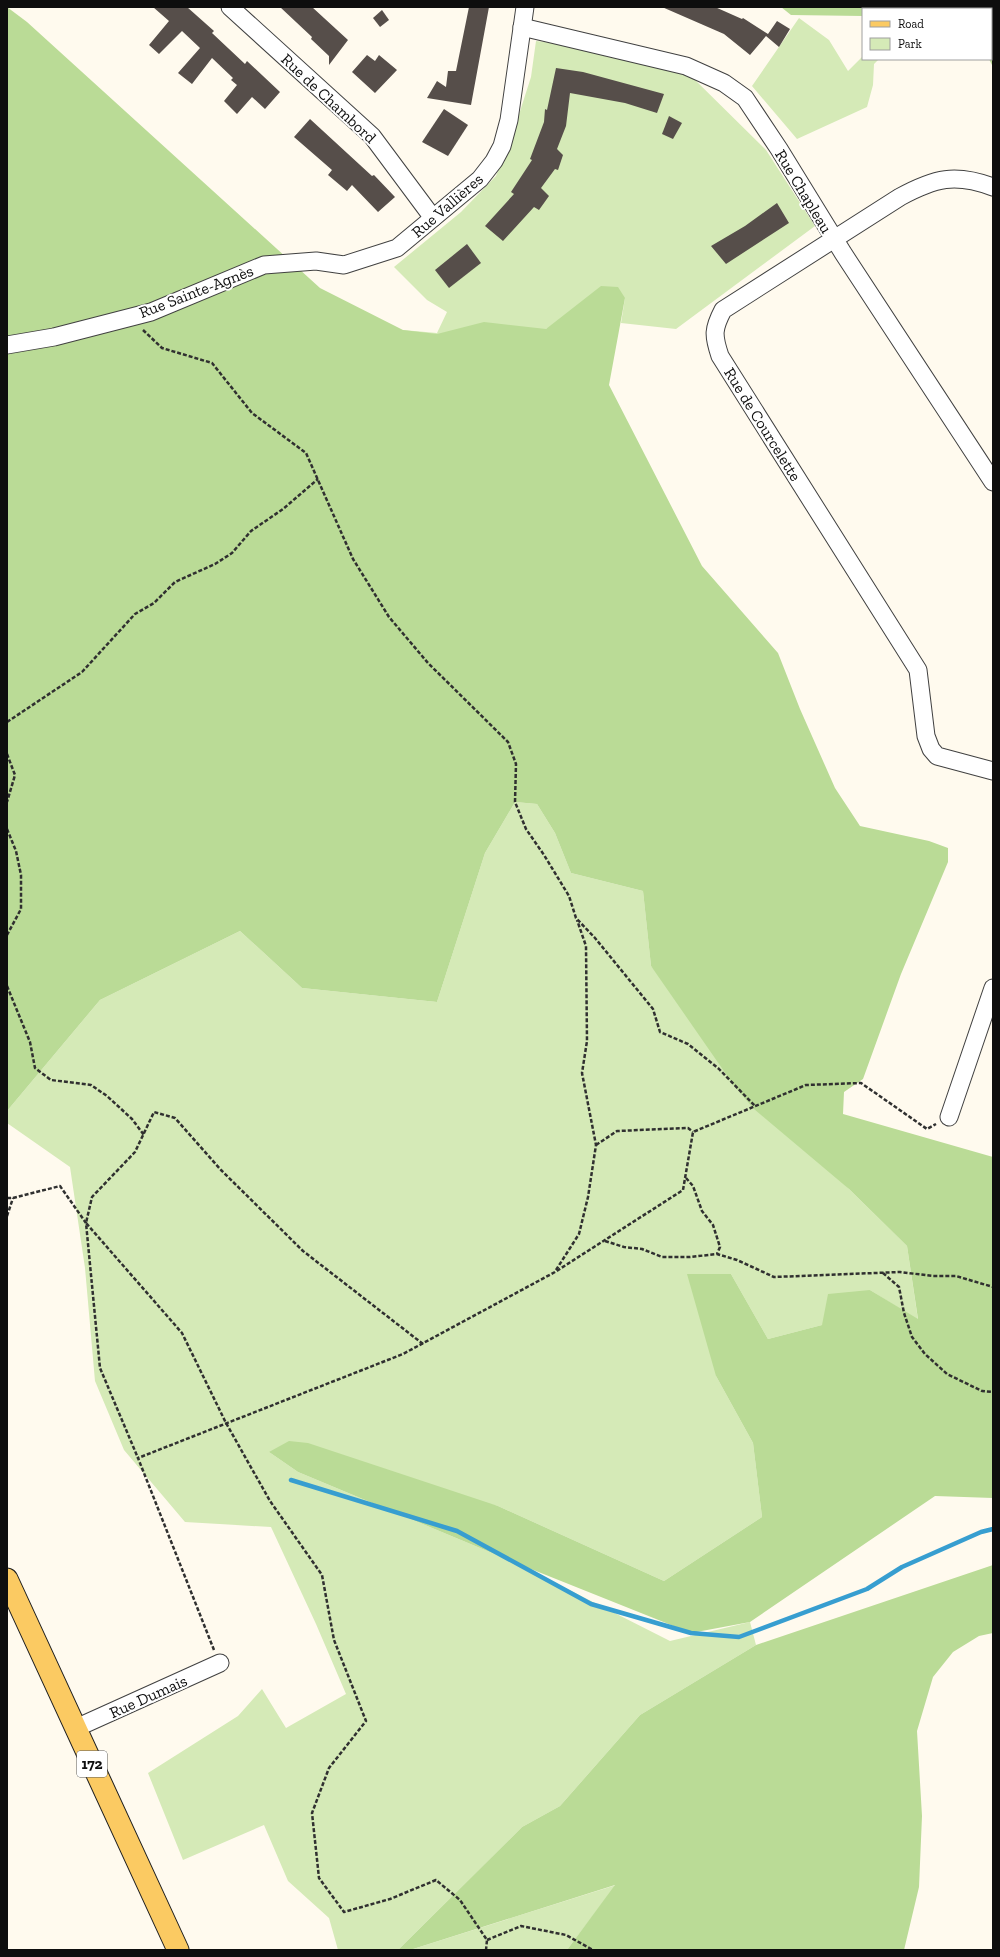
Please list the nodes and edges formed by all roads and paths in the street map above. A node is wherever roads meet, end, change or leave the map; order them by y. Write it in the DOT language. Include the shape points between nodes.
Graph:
graph roads {
  1 [pos="230,7"];
  2 [pos="525,7"];
  3 [pos="522,27"];
  4 [pos="993,187"];
  5 [pos="433,218"];
  6 [pos="834,240"];
  7 [pos="316,261"];
  8 [pos="131,317"];
  9 [pos="7,345"];
  10 [pos="318,479"];
  11 [pos="993,482"];
  12 [pos="7,722"];
  13 [pos="7,754"];
  14 [pos="993,771"];
  15 [pos="7,802"];
  16 [pos="7,829"];
  17 [pos="576,918"];
  18 [pos="7,934"];
  19 [pos="7,986"];
  20 [pos="993,988"];
  21 [pos="755,1106"];
  22 [pos="949,1117"];
  23 [pos="693,1132"];
  24 [pos="144,1135"];
  25 [pos="596,1145"];
  26 [pos="686,1177"];
  27 [pos="7,1198"];
  28 [pos="13,1198"];
  29 [pos="7,1216"];
  30 [pos="86,1223"];
  31 [pos="604,1241"];
  32 [pos="717,1254"];
  33 [pos="555,1272"];
  34 [pos="883,1272"];
  35 [pos="993,1287"];
  36 [pos="423,1344"];
  37 [pos="993,1392"];
  38 [pos="226,1423"];
  39 [pos="138,1458"];
  40 [pos="7,1579"];
  41 [pos="220,1664"];
  42 [pos="76,1728"];
  43 [pos="486,1940"];
  44 [pos="178,1950"];
  45 [pos="486,1950"];
  46 [pos="593,1950"];
  1 -- 5 [label="street, Rue de Chambord" via="372,136"];
  2 -- 3 [label="street, Rue Vallières"];
  3 -- 5 [label="street, Rue Vallières" via="509,120 502,146 480,179"];
  3 -- 6 [label="street, Rue Chapleau" via="686,66 724,83 745,98"];
  4 -- 6 [label="street, Rue de Courcelette" via="978,181 958,178 918,187"];
  5 -- 7 [label="street, Rue Vallières" via="397,248 344,265"];
  6 -- 11 [label="street, Rue Chapleau"];
  6 -- 14 [label="street, Rue de Courcelette" via="723,310 715,325 714,337 720,356 918,670 926,736 931,749 937,756"];
  7 -- 8 [label="street, Rue Sainte-Agnès" via="264,265 151,312"];
  8 -- 9 [label="street, Rue Sainte-Agnès"];
  8 -- 10 [label="path" via="162,348 212,363 252,413 306,453"];
  10 -- 12 [label="path" via="283,509 251,531 232,553 215,564 175,582 154,603 135,614 82,672"];
  10 -- 17 [label="path" via="353,559 388,617 428,662 508,742 516,764 515,802 526,829 569,896"];
  13 -- 15 [label="path" via="15,775"];
  16 -- 18 [label="path" via="16,851 21,875 21,909"];
  17 -- 21 [label="path" via="653,1009 660,1032 688,1044 719,1069"];
  17 -- 25 [label="path" via="586,946 587,1041 582,1073"];
  19 -- 24 [label="path" via="30,1042 35,1068 51,1080 91,1085 132,1119"];
  20 -- 22 [label="street"];
  21 -- 22 [label="path" via="806,1086 861,1083 927,1129"];
  21 -- 23 [label="path"];
  23 -- 25 [label="path" via="688,1128 618,1131"];
  23 -- 26 [label="path"];
  24 -- 30 [label="path" via="135,1152 92,1197"];
  24 -- 36 [label="path" via="154,1112 175,1118 221,1170 303,1252"];
  25 -- 33 [label="path" via="579,1234"];
  26 -- 31 [label="path" via="683,1190"];
  26 -- 32 [label="path" via="693,1186 702,1211 713,1225 720,1247"];
  27 -- 28 [label="path"];
  28 -- 29 [label="path"];
  28 -- 30 [label="path" via="60,1186"];
  30 -- 38 [label="path" via="182,1333"];
  30 -- 39 [label="path" via="100,1368"];
  31 -- 32 [label="path" via="662,1256 690,1257"];
  31 -- 33 [label="path"];
  32 -- 34 [label="path" via="774,1277"];
  33 -- 36 [label="path"];
  34 -- 35 [label="path" via="956,1276"];
  34 -- 37 [label="path" via="899,1286 912,1337 925,1354 947,1374 982,1391"];
  36 -- 38 [label="path"];
  38 -- 39 [label="path"];
  38 -- 43 [label="path" via="270,1501 322,1575 334,1640 366,1721 329,1768 312,1813 318,1878 344,1912 390,1899 436,1880 460,1900"];
  39 -- 41 [label="path"];
  40 -- 42 [label="main road, 172"];
  41 -- 42 [label="street, Rue Dumais"];
  42 -- 44 [label="main road, 172"];
  43 -- 45 [label="path"];
  43 -- 46 [label="path" via="521,1926 566,1935"];
}
